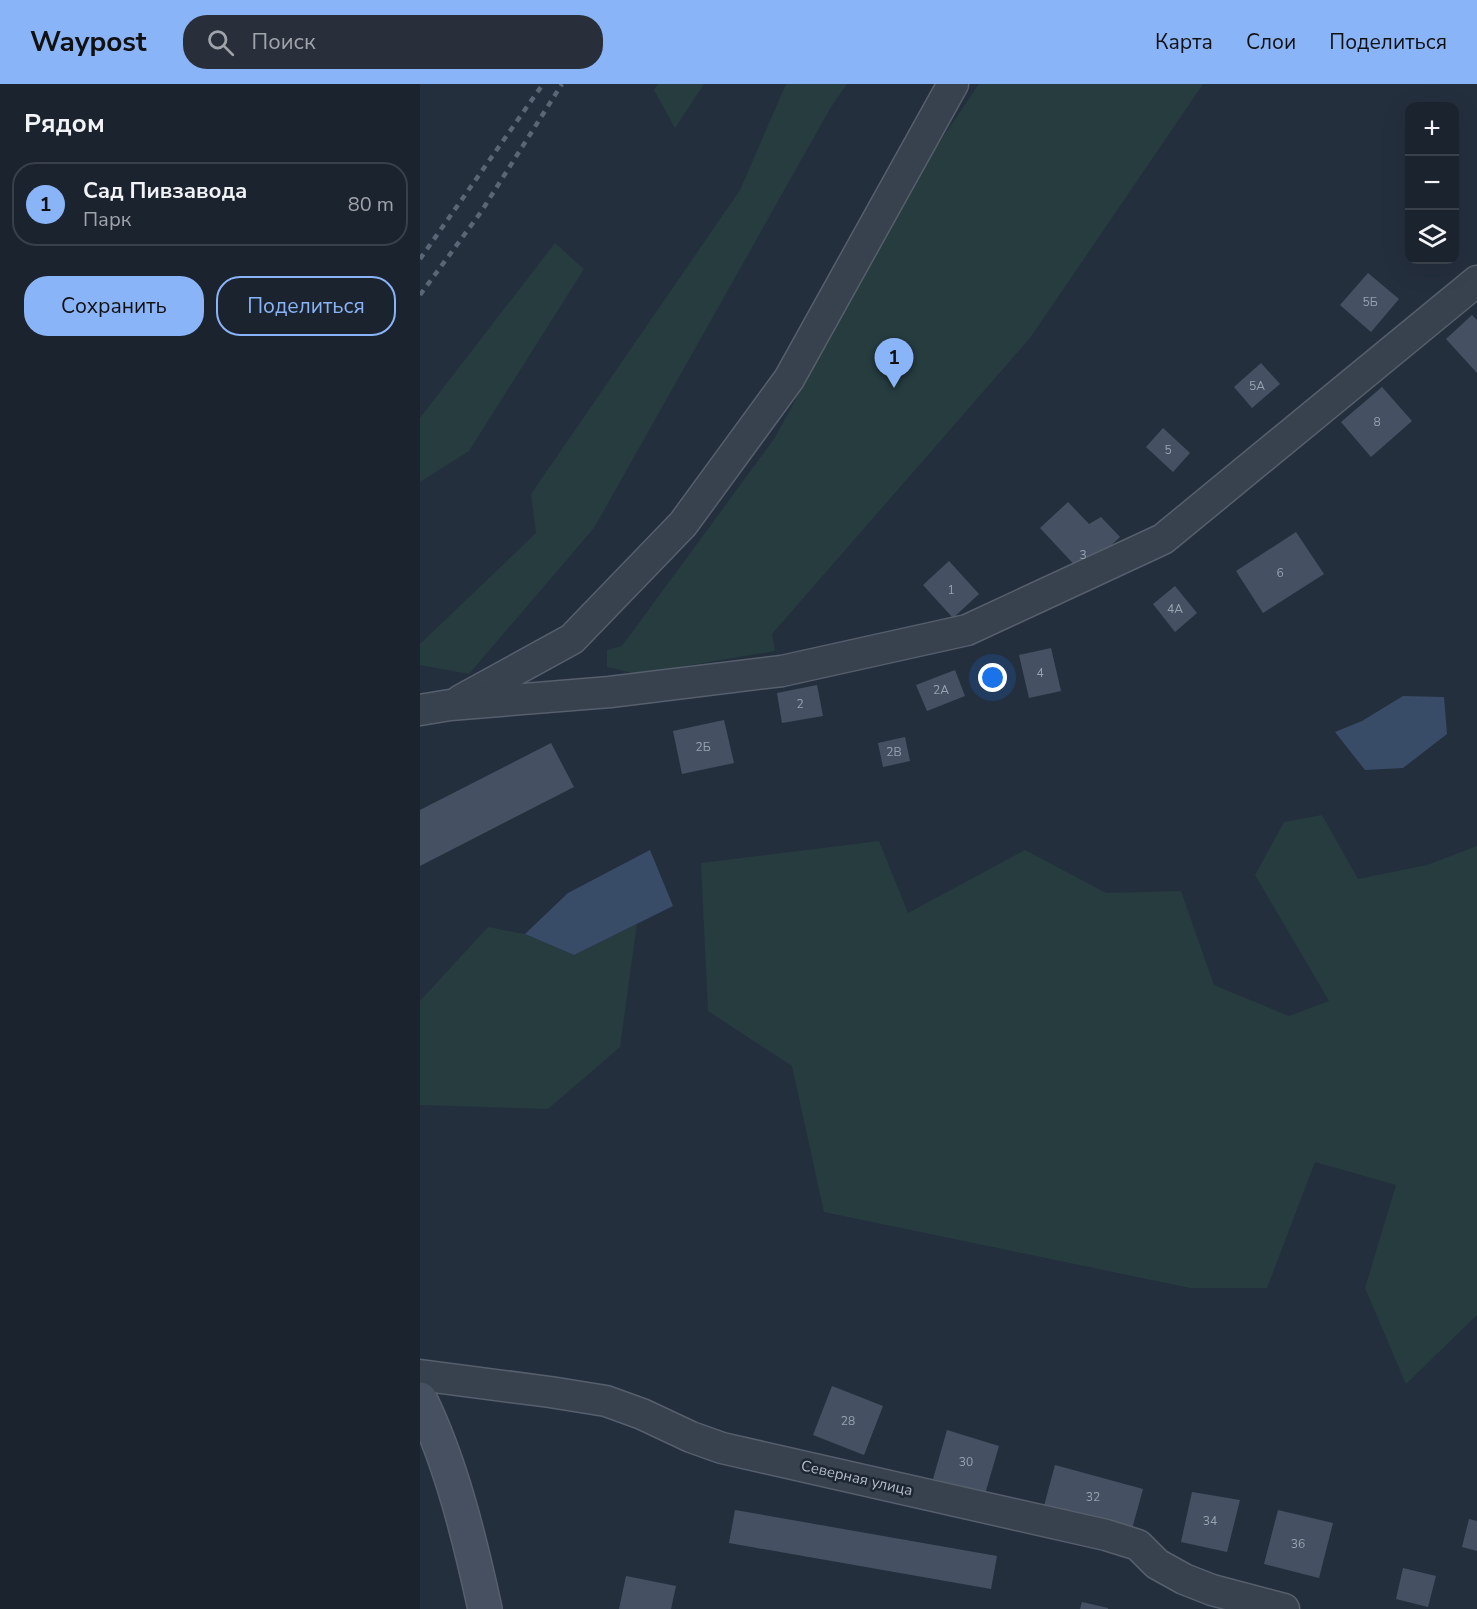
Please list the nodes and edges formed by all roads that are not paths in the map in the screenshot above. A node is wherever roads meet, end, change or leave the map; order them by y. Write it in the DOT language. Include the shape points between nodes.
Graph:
graph roads {
  1 [pos="953,84"];
  2 [pos="1477,281"];
  3 [pos="450,705"];
  4 [pos="420,710"];
  5 [pos="420,1375"];
  6 [pos="420,1399"];
  7 [pos="485,1609"];
  8 [pos="1284,1609"];
  1 -- 3 [label="street" via="789,379 683,524 573,639"];
  2 -- 3 [label="street" via="1163,539 967,630 782,671 610,692"];
  3 -- 4 [label="street"];
  5 -- 8 [label="street, Северная улица" via="606,1401 722,1448 1106,1535 1138,1545 1157,1564 1184,1579"];
  6 -- 7 [label="street" via="450,1476"];
}
